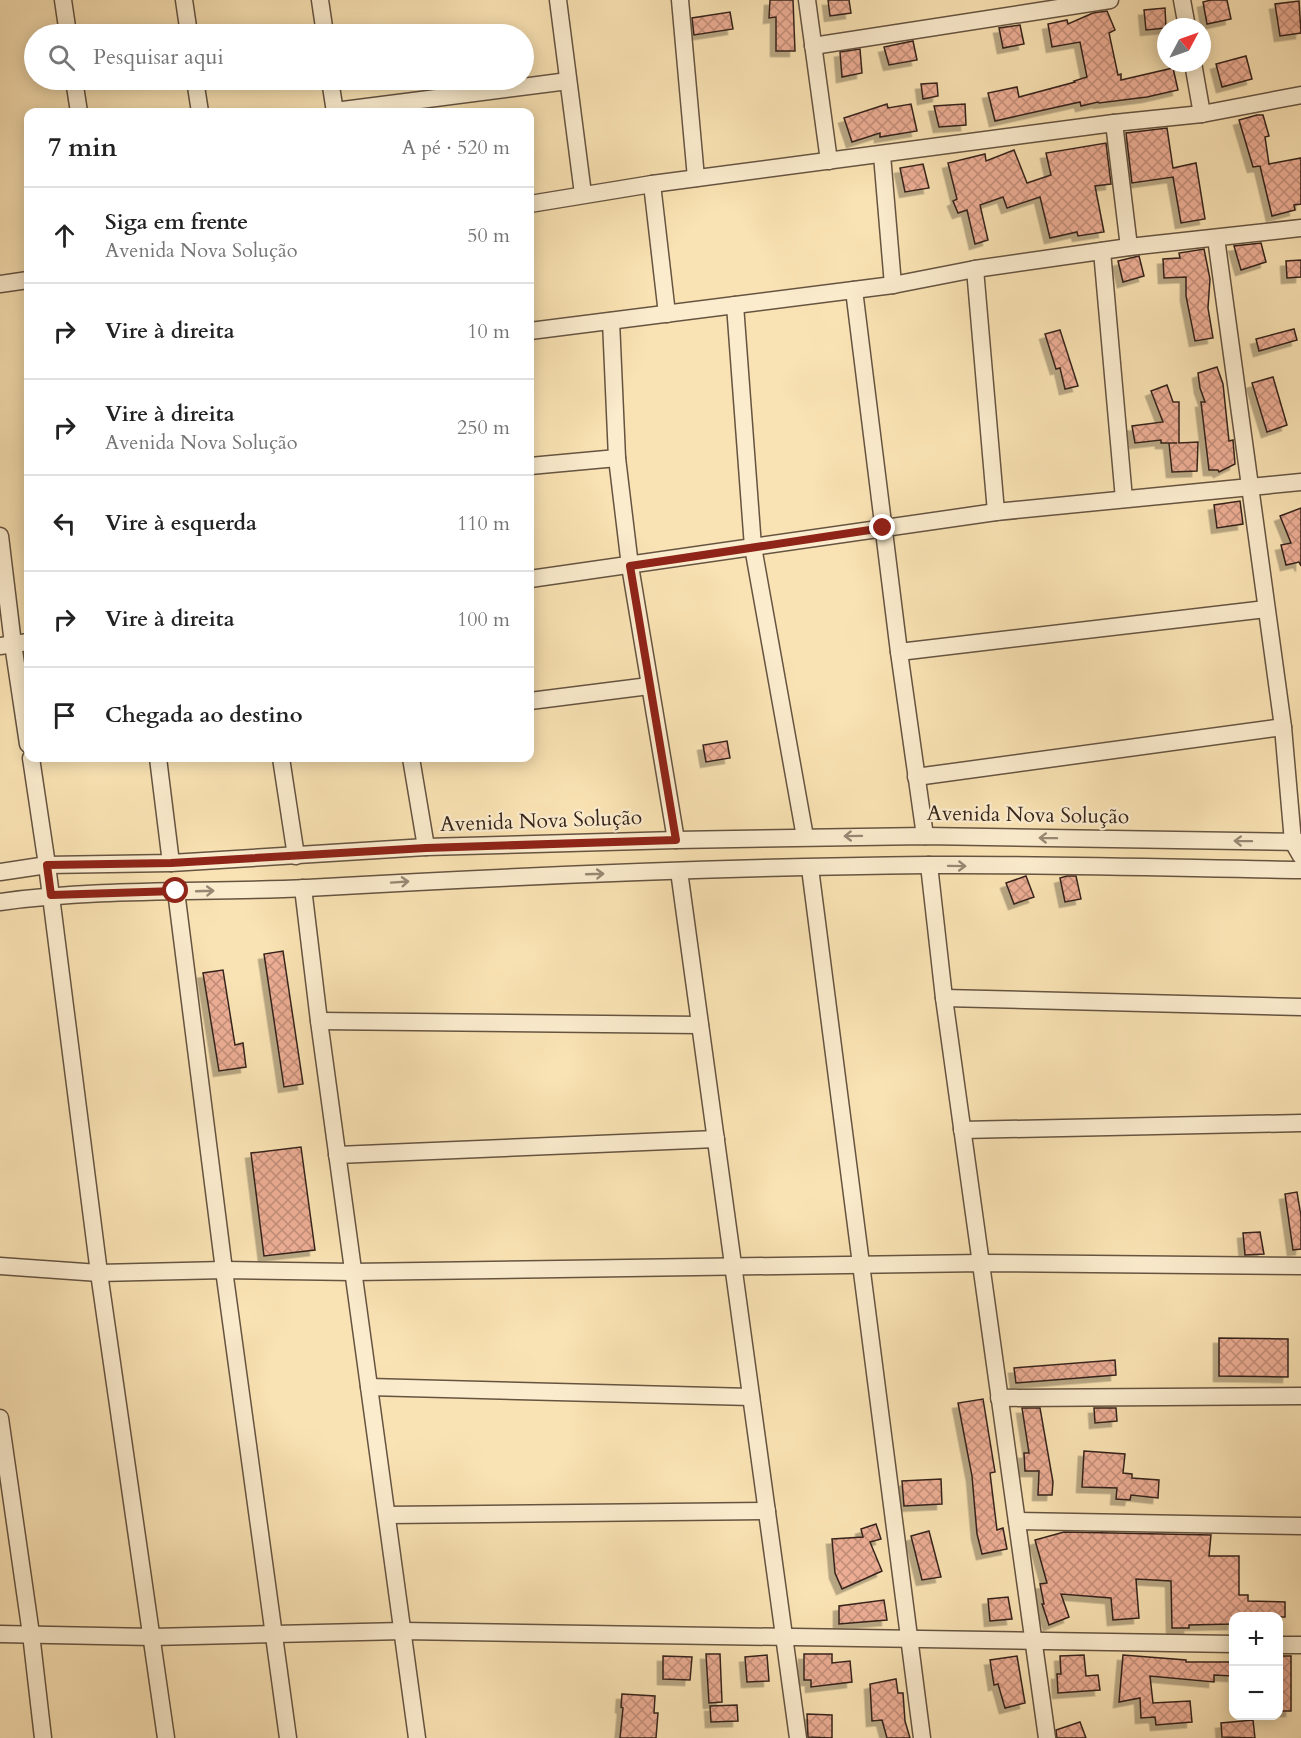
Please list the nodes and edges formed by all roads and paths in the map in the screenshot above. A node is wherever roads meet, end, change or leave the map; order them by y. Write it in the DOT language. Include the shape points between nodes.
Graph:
graph roads {
  1 [pos="63,0"];
  2 [pos="184,0"];
  3 [pos="320,0"];
  4 [pos="558,0"];
  5 [pos="680,0"];
  6 [pos="807,0"];
  7 [pos="1110,0"];
  8 [pos="1182,0"];
  9 [pos="1185,18"];
  10 [pos="67,24"];
  11 [pos="188,24"];
  12 [pos="324,24"];
  13 [pos="813,46"];
  14 [pos="1195,72"];
  15 [pos="568,81"];
  16 [pos="534,86"];
  17 [pos="76,90"];
  18 [pos="197,90"];
  19 [pos="332,90"];
  20 [pos="500,90"];
  21 [pos="1301,95"];
  22 [pos="78,108"];
  23 [pos="199,108"];
  24 [pos="334,108"];
  25 [pos="365,108"];
  26 [pos="1202,114"];
  27 [pos="1114,123"];
  28 [pos="882,155"];
  29 [pos="829,161"];
  30 [pos="696,178"];
  31 [pos="652,184"];
  32 [pos="583,194"];
  33 [pos="534,203"];
  34 [pos="1301,228"];
  35 [pos="1216,238"];
  36 [pos="1129,247"];
  37 [pos="1102,251"];
  38 [pos="975,269"];
  39 [pos="24,281"];
  40 [pos="0,284"];
  41 [pos="893,285"];
  42 [pos="854,290"];
  43 [pos="735,305"];
  44 [pos="667,314"];
  45 [pos="611,321"];
  46 [pos="534,331"];
  47 [pos="617,458"];
  48 [pos="534,466"];
  49 [pos="1301,482"];
  50 [pos="1250,486"];
  51 [pos="1124,499"];
  52 [pos="996,512"];
  53 [pos="883,528"];
  54 [pos="0,536"];
  55 [pos="753,548"];
  56 [pos="630,566"];
  57 [pos="534,578"];
  58 [pos="1266,609"];
  59 [pos="14,644"];
  60 [pos="899,652"];
  61 [pos="649,686"];
  62 [pos="534,700"];
  63 [pos="24,715"];
  64 [pos="1283,727"];
  65 [pos="32,762"];
  66 [pos="158,762"];
  67 [pos="282,762"];
  68 [pos="412,762"];
  69 [pos="916,777"];
  70 [pos="926,836"];
  71 [pos="805,837"];
  72 [pos="676,840"];
  73 [pos="1298,847"];
  74 [pos="426,848"];
  75 [pos="296,856"];
  76 [pos="171,863"];
  77 [pos="47,865"];
  78 [pos="929,866"];
  79 [pos="810,868"];
  80 [pos="1301,870"];
  81 [pos="680,871"];
  82 [pos="0,872"];
  83 [pos="303,888"];
  84 [pos="176,891"];
  85 [pos="51,895"];
  86 [pos="0,902"];
  87 [pos="944,998"];
  88 [pos="1301,1007"];
  89 [pos="319,1022"];
  90 [pos="700,1025"];
  91 [pos="1301,1123"];
  92 [pos="962,1130"];
  93 [pos="716,1139"];
  94 [pos="337,1155"];
  95 [pos="982,1263"];
  96 [pos="861,1265"];
  97 [pos="0,1266"];
  98 [pos="1301,1266"];
  99 [pos="734,1267"];
  100 [pos="224,1270"];
  101 [pos="353,1272"];
  102 [pos="99,1274"];
  103 [pos="369,1387"];
  104 [pos="1301,1396"];
  105 [pos="751,1397"];
  106 [pos="999,1398"];
  107 [pos="0,1418"];
  108 [pos="767,1511"];
  109 [pos="387,1515"];
  110 [pos="1017,1521"];
  111 [pos="1301,1526"];
  112 [pos="403,1631"];
  113 [pos="0,1634"];
  114 [pos="31,1634"];
  115 [pos="273,1634"];
  116 [pos="152,1637"];
  117 [pos="784,1637"];
  118 [pos="909,1639"];
  119 [pos="1034,1642"];
  120 [pos="1229,1644"];
  121 [pos="1283,1645"];
  122 [pos="1301,1646"];
  123 [pos="43,1738"];
  124 [pos="166,1738"];
  125 [pos="288,1738"];
  126 [pos="417,1738"];
  127 [pos="798,1738"];
  128 [pos="922,1738"];
  129 [pos="1047,1738"];
  1 -- 10 [label="street"];
  2 -- 11 [label="street"];
  3 -- 12 [label="street"];
  4 -- 15 [label="street"];
  5 -- 30 [label="street"];
  6 -- 13 [label="street"];
  7 -- 13 [label="street"];
  8 -- 9 [label="street"];
  13 -- 29 [label="street"];
  14 -- 26 [label="street"];
  15 -- 16 [label="street"];
  15 -- 32 [label="street"];
  17 -- 22 [label="street"];
  18 -- 23 [label="street"];
  19 -- 24 [label="street"];
  20 -- 25 [label="street"];
  21 -- 26 [label="street"];
  26 -- 27 [label="street"];
  27 -- 28 [label="street"];
  27 -- 36 [label="street"];
  28 -- 29 [label="street"];
  28 -- 41 [label="street"];
  29 -- 30 [label="street"];
  30 -- 31 [label="street"];
  31 -- 32 [label="street"];
  31 -- 44 [label="street"];
  32 -- 33 [label="street"];
  34 -- 35 [label="street"];
  35 -- 36 [label="street"];
  35 -- 50 [label="street"];
  36 -- 37 [label="street"];
  37 -- 38 [label="street"];
  37 -- 51 [label="street"];
  38 -- 41 [label="street"];
  38 -- 52 [label="street"];
  39 -- 40 [label="street"];
  41 -- 42 [label="street"];
  42 -- 43 [label="street"];
  42 -- 53 [label="street"];
  43 -- 44 [label="street"];
  43 -- 55 [label="street"];
  44 -- 45 [label="street"];
  45 -- 46 [label="street"];
  45 -- 47 [label="street"];
  47 -- 48 [label="street"];
  47 -- 56 [label="street"];
  49 -- 50 [label="street"];
  50 -- 51 [label="street"];
  50 -- 58 [label="street"];
  51 -- 52 [label="street"];
  52 -- 53 [label="street"];
  53 -- 55 [label="street"];
  53 -- 60 [label="street"];
  54 -- 59 [label="street"];
  55 -- 56 [label="street"];
  55 -- 71 [label="street"];
  56 -- 57 [label="street"];
  56 -- 61 [label="street"];
  58 -- 60 [label="street"];
  58 -- 64 [label="street"];
  59 -- 63 [label="street"];
  60 -- 69 [label="street"];
  61 -- 62 [label="street"];
  61 -- 72 [label="street"];
  64 -- 69 [label="street"];
  64 -- 73 [label="street"];
  65 -- 77 [label="street"];
  66 -- 76 [label="street"];
  67 -- 75 [label="street"];
  68 -- 74 [label="street"];
  69 -- 70 [label="street"];
  70 -- 71 [label="street, Avenida Nova Solução, one-way"];
  73 -- 70 [label="street, Avenida Nova Solução, one-way"];
  71 -- 72 [label="street, Avenida Nova Solução"];
  72 -- 74 [label="street, Avenida Nova Solução"];
  74 -- 75 [label="street, Avenida Nova Solução"];
  75 -- 76 [label="street, Avenida Nova Solução"];
  76 -- 77 [label="street, Avenida Nova Solução"];
  77 -- 82 [label="street, Avenida Nova Solução"];
  77 -- 85 [label="street"];
  78 -- 79 [label="street"];
  78 -- 80 [label="street, one-way"];
  78 -- 87 [label="street"];
  79 -- 81 [label="street"];
  79 -- 96 [label="street"];
  83 -- 81 [label="street, one-way"];
  81 -- 90 [label="street"];
  84 -- 83 [label="street, one-way"];
  83 -- 89 [label="street"];
  84 -- 85 [label="street"];
  84 -- 100 [label="street"];
  85 -- 86 [label="street"];
  85 -- 102 [label="street"];
  87 -- 88 [label="street"];
  87 -- 92 [label="street"];
  89 -- 90 [label="street"];
  89 -- 94 [label="street"];
  90 -- 93 [label="street"];
  91 -- 92 [label="street"];
  92 -- 95 [label="street"];
  93 -- 94 [label="street"];
  93 -- 99 [label="street"];
  94 -- 101 [label="street"];
  95 -- 96 [label="street"];
  95 -- 98 [label="street"];
  95 -- 106 [label="street"];
  96 -- 99 [label="street"];
  96 -- 118 [label="street"];
  97 -- 102 [label="street"];
  99 -- 101 [label="street"];
  99 -- 105 [label="street"];
  100 -- 101 [label="street"];
  100 -- 102 [label="street"];
  100 -- 115 [label="street"];
  101 -- 103 [label="street"];
  102 -- 116 [label="street"];
  103 -- 105 [label="street"];
  103 -- 109 [label="street"];
  104 -- 106 [label="street"];
  105 -- 108 [label="street"];
  106 -- 110 [label="street"];
  107 -- 114 [label="street"];
  108 -- 109 [label="street"];
  108 -- 117 [label="street"];
  109 -- 112 [label="street"];
  110 -- 111 [label="street"];
  110 -- 119 [label="street"];
  112 -- 115 [label="street"];
  112 -- 117 [label="street"];
  112 -- 126 [label="street"];
  113 -- 114 [label="street"];
  114 -- 116 [label="street"];
  114 -- 123 [label="street"];
  115 -- 116 [label="street"];
  115 -- 125 [label="street"];
  116 -- 124 [label="street"];
  117 -- 118 [label="street"];
  117 -- 127 [label="street"];
  118 -- 119 [label="street"];
  118 -- 128 [label="street"];
  119 -- 120 [label="street"];
  119 -- 129 [label="street"];
  121 -- 122 [label="street"];
}
